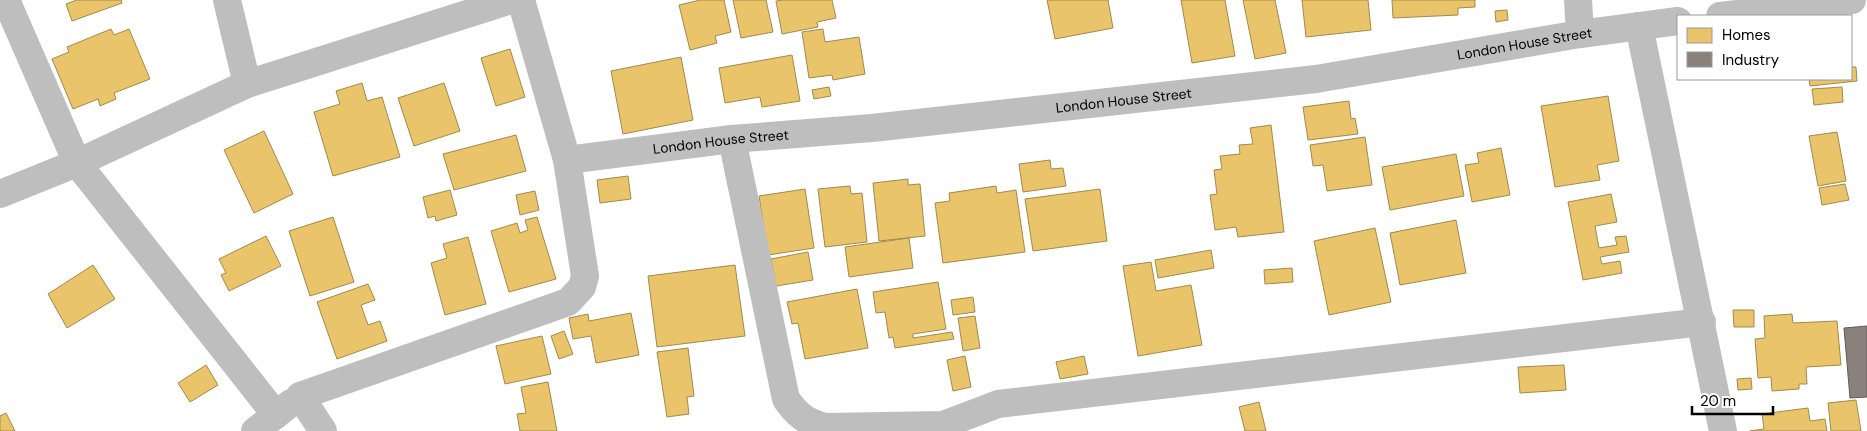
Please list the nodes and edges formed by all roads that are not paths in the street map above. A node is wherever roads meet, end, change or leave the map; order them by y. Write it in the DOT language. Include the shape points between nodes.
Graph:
graph roads {
  1 [pos="6,0"];
  2 [pos="227,0"];
  3 [pos="511,0"];
  4 [pos="522,0"];
  5 [pos="1578,0"];
  6 [pos="1852,0"];
  7 [pos="1728,15"];
  8 [pos="1677,21"];
  9 [pos="1639,26"];
  10 [pos="1580,34"];
  11 [pos="247,84"];
  12 [pos="732,139"];
  13 [pos="567,160"];
  14 [pos="77,163"];
  15 [pos="0,194"];
  16 [pos="1702,322"];
  17 [pos="300,396"];
  18 [pos="276,415"];
  19 [pos="255,431"];
  20 [pos="323,431"];
  21 [pos="1723,431"];
  1 -- 14 [label="street"];
  2 -- 11 [label="street"];
  3 -- 11 [label="street"];
  4 -- 13 [label="street"];
  5 -- 10 [label="street"];
  6 -- 7 [label="street"];
  8 -- 9 [label="street, London House Street"];
  9 -- 10 [label="street, London House Street"];
  9 -- 16 [label="street"];
  10 -- 12 [label="street, London House Street" via="1316,78 872,128"];
  11 -- 14 [label="street"];
  12 -- 13 [label="street, London House Street"];
  12 -- 16 [label="street" via="786,399 798,416 825,427 943,425 998,404"];
  13 -- 17 [label="street" via="585,276 576,296 568,302"];
  14 -- 15 [label="street"];
  14 -- 18 [label="street"];
  16 -- 21 [label="street"];
  17 -- 18 [label="street"];
  17 -- 20 [label="street"];
  18 -- 19 [label="street"];
}
